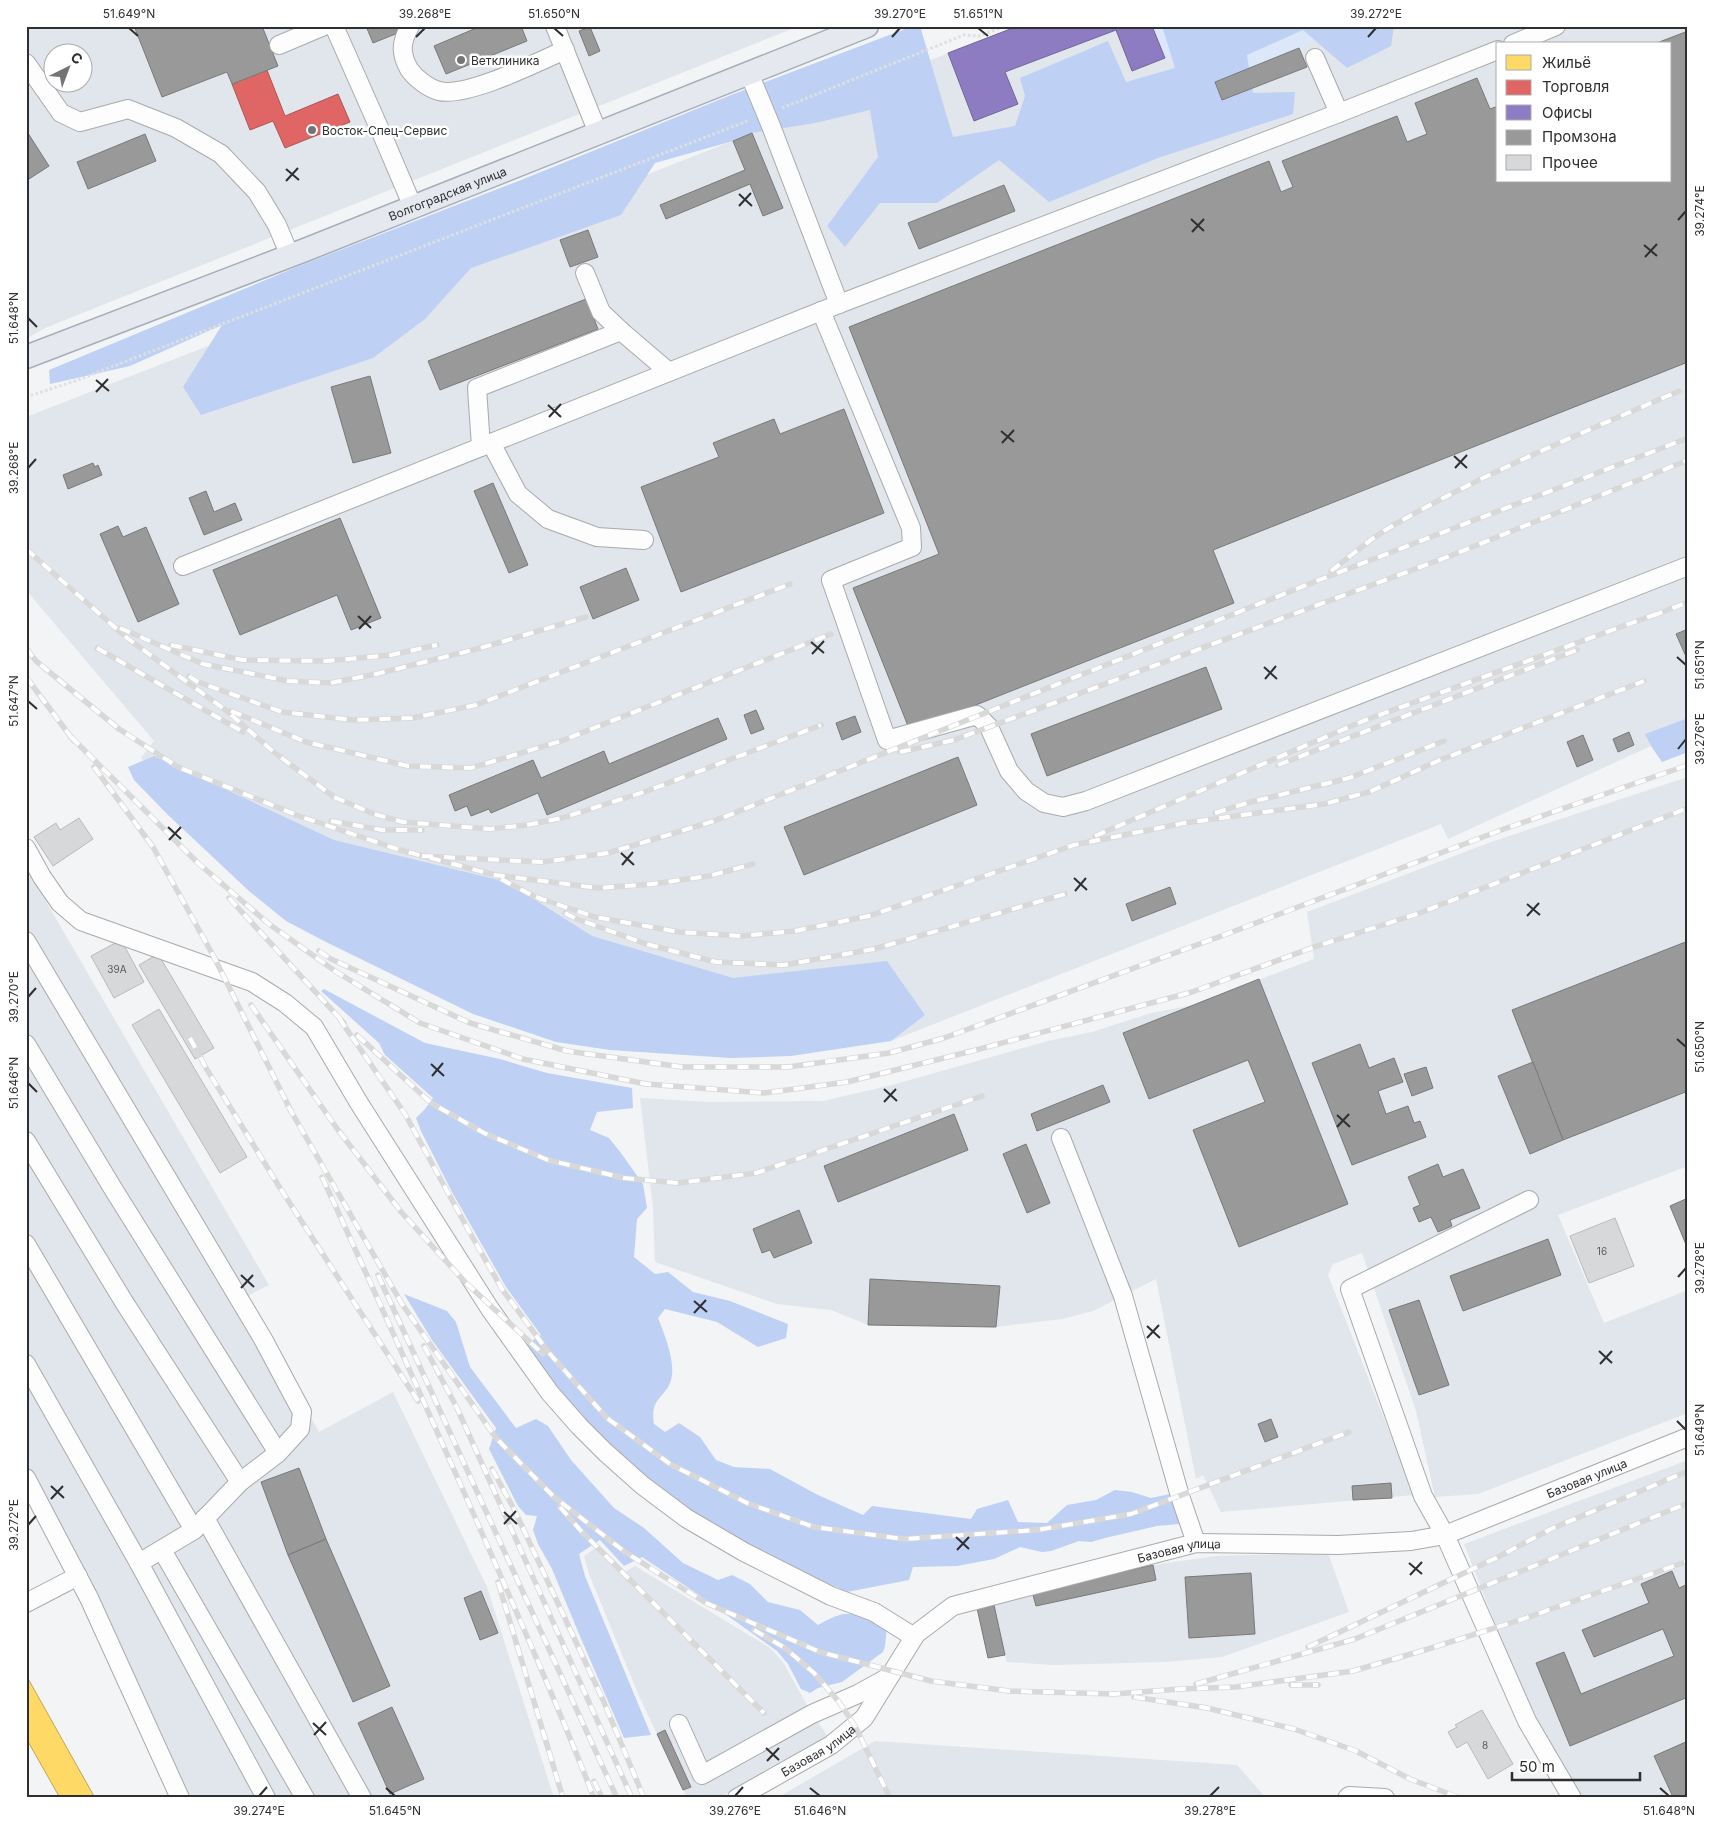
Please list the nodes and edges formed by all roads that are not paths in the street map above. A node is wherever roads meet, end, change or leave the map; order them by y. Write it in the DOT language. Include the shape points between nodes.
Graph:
graph roads {
  1 [pos="324,26"];
  2 [pos="334,26"];
  3 [pos="410,26"];
  4 [pos="555,26"];
  5 [pos="867,26"];
  6 [pos="1556,26"];
  7 [pos="1518,42"];
  8 [pos="279,45"];
  9 [pos="565,50"];
  10 [pos="1496,51"];
  11 [pos="1315,58"];
  12 [pos="26,63"];
  13 [pos="749,73"];
  14 [pos="1339,113"];
  15 [pos="598,133"];
  16 [pos="413,208"];
  17 [pos="290,256"];
  18 [pos="585,273"];
  19 [pos="839,304"];
  20 [pos="822,311"];
  21 [pos="621,331"];
  22 [pos="28,351"];
  23 [pos="669,372"];
  24 [pos="486,445"];
  25 [pos="644,540"];
  26 [pos="183,566"];
  27 [pos="1688,566"];
  28 [pos="26,848"];
  29 [pos="26,940"];
  30 [pos="26,1044"];
  31 [pos="1062,1138"];
  32 [pos="26,1140"];
  33 [pos="1529,1200"];
  34 [pos="26,1244"];
  35 [pos="26,1364"];
  36 [pos="1688,1437"];
  37 [pos="278,1453"];
  38 [pos="26,1478"];
  39 [pos="240,1482"];
  40 [pos="200,1524"];
  41 [pos="1445,1535"];
  42 [pos="1196,1544"];
  43 [pos="162,1550"];
  44 [pos="139,1563"];
  45 [pos="78,1576"];
  46 [pos="26,1603"];
  47 [pos="914,1637"];
  48 [pos="890,1676"];
  49 [pos="678,1724"];
  50 [pos="180,1798"];
  51 [pos="266,1798"];
  52 [pos="305,1798"];
  53 [pos="362,1798"];
  54 [pos="737,1798"];
  55 [pos="1348,1798"];
  56 [pos="1385,1798"];
  57 [pos="1572,1798"];
  1 -- 8 [label="street"];
  2 -- 16 [label="street"];
  3 -- 9 [label="street" via="404,37 403,58 414,77 439,91 461,91"];
  4 -- 9 [label="street"];
  5 -- 13 [label="main road, Волгоградская улица"];
  6 -- 7 [label="street"];
  9 -- 15 [label="street"];
  10 -- 14 [label="street"];
  11 -- 14 [label="street"];
  12 -- 17 [label="street" via="61,113 80,122 128,109 176,128 221,154 257,192"];
  13 -- 15 [label="main road, Волгоградская улица"];
  13 -- 19 [label="street"];
  14 -- 19 [label="street"];
  15 -- 16 [label="main road, Волгоградская улица"];
  16 -- 17 [label="main road, Волгоградская улица"];
  17 -- 22 [label="main road, Волгоградская улица"];
  18 -- 21 [label="street" via="601,312"];
  19 -- 20 [label="street"];
  20 -- 23 [label="street"];
  20 -- 27 [label="street" via="910,528 912,547 831,580 887,740 978,715 989,727 1009,771 1026,791 1044,803 1063,807 1086,801"];
  21 -- 23 [label="street"];
  21 -- 24 [label="street" via="477,388"];
  23 -- 24 [label="street"];
  24 -- 25 [label="street" via="518,494 548,519 597,537"];
  24 -- 26 [label="street"];
  28 -- 47 [label="street" via="60,903 81,921 252,982 314,1027 359,1104 490,1309 550,1393 605,1452 642,1485 686,1518 761,1561 831,1596 874,1612"];
  29 -- 37 [label="street" via="302,1412 300,1429"];
  30 -- 37 [label="street"];
  31 -- 42 [label="street" via="1123,1296"];
  32 -- 39 [label="street" via="124,1302"];
  33 -- 41 [label="street" via="1350,1290 1423,1496"];
  34 -- 40 [label="street"];
  35 -- 44 [label="street"];
  36 -- 41 [label="street, Базовая улица"];
  37 -- 39 [label="street"];
  38 -- 45 [label="street"];
  39 -- 40 [label="street"];
  40 -- 43 [label="street"];
  40 -- 53 [label="street"];
  41 -- 42 [label="street, Базовая улица" via="1338,1546"];
  41 -- 57 [label="street" via="1527,1721"];
  42 -- 47 [label="street, Базовая улица" via="953,1606"];
  43 -- 44 [label="street"];
  43 -- 52 [label="street"];
  44 -- 51 [label="street"];
  45 -- 46 [label="street"];
  45 -- 50 [label="street"];
  47 -- 48 [label="street, Базовая улица"];
  48 -- 49 [label="street" via="812,1714 702,1775"];
  48 -- 54 [label="street, Базовая улица" via="864,1718 831,1745"];
  55 -- 56 [label="street"];
}
